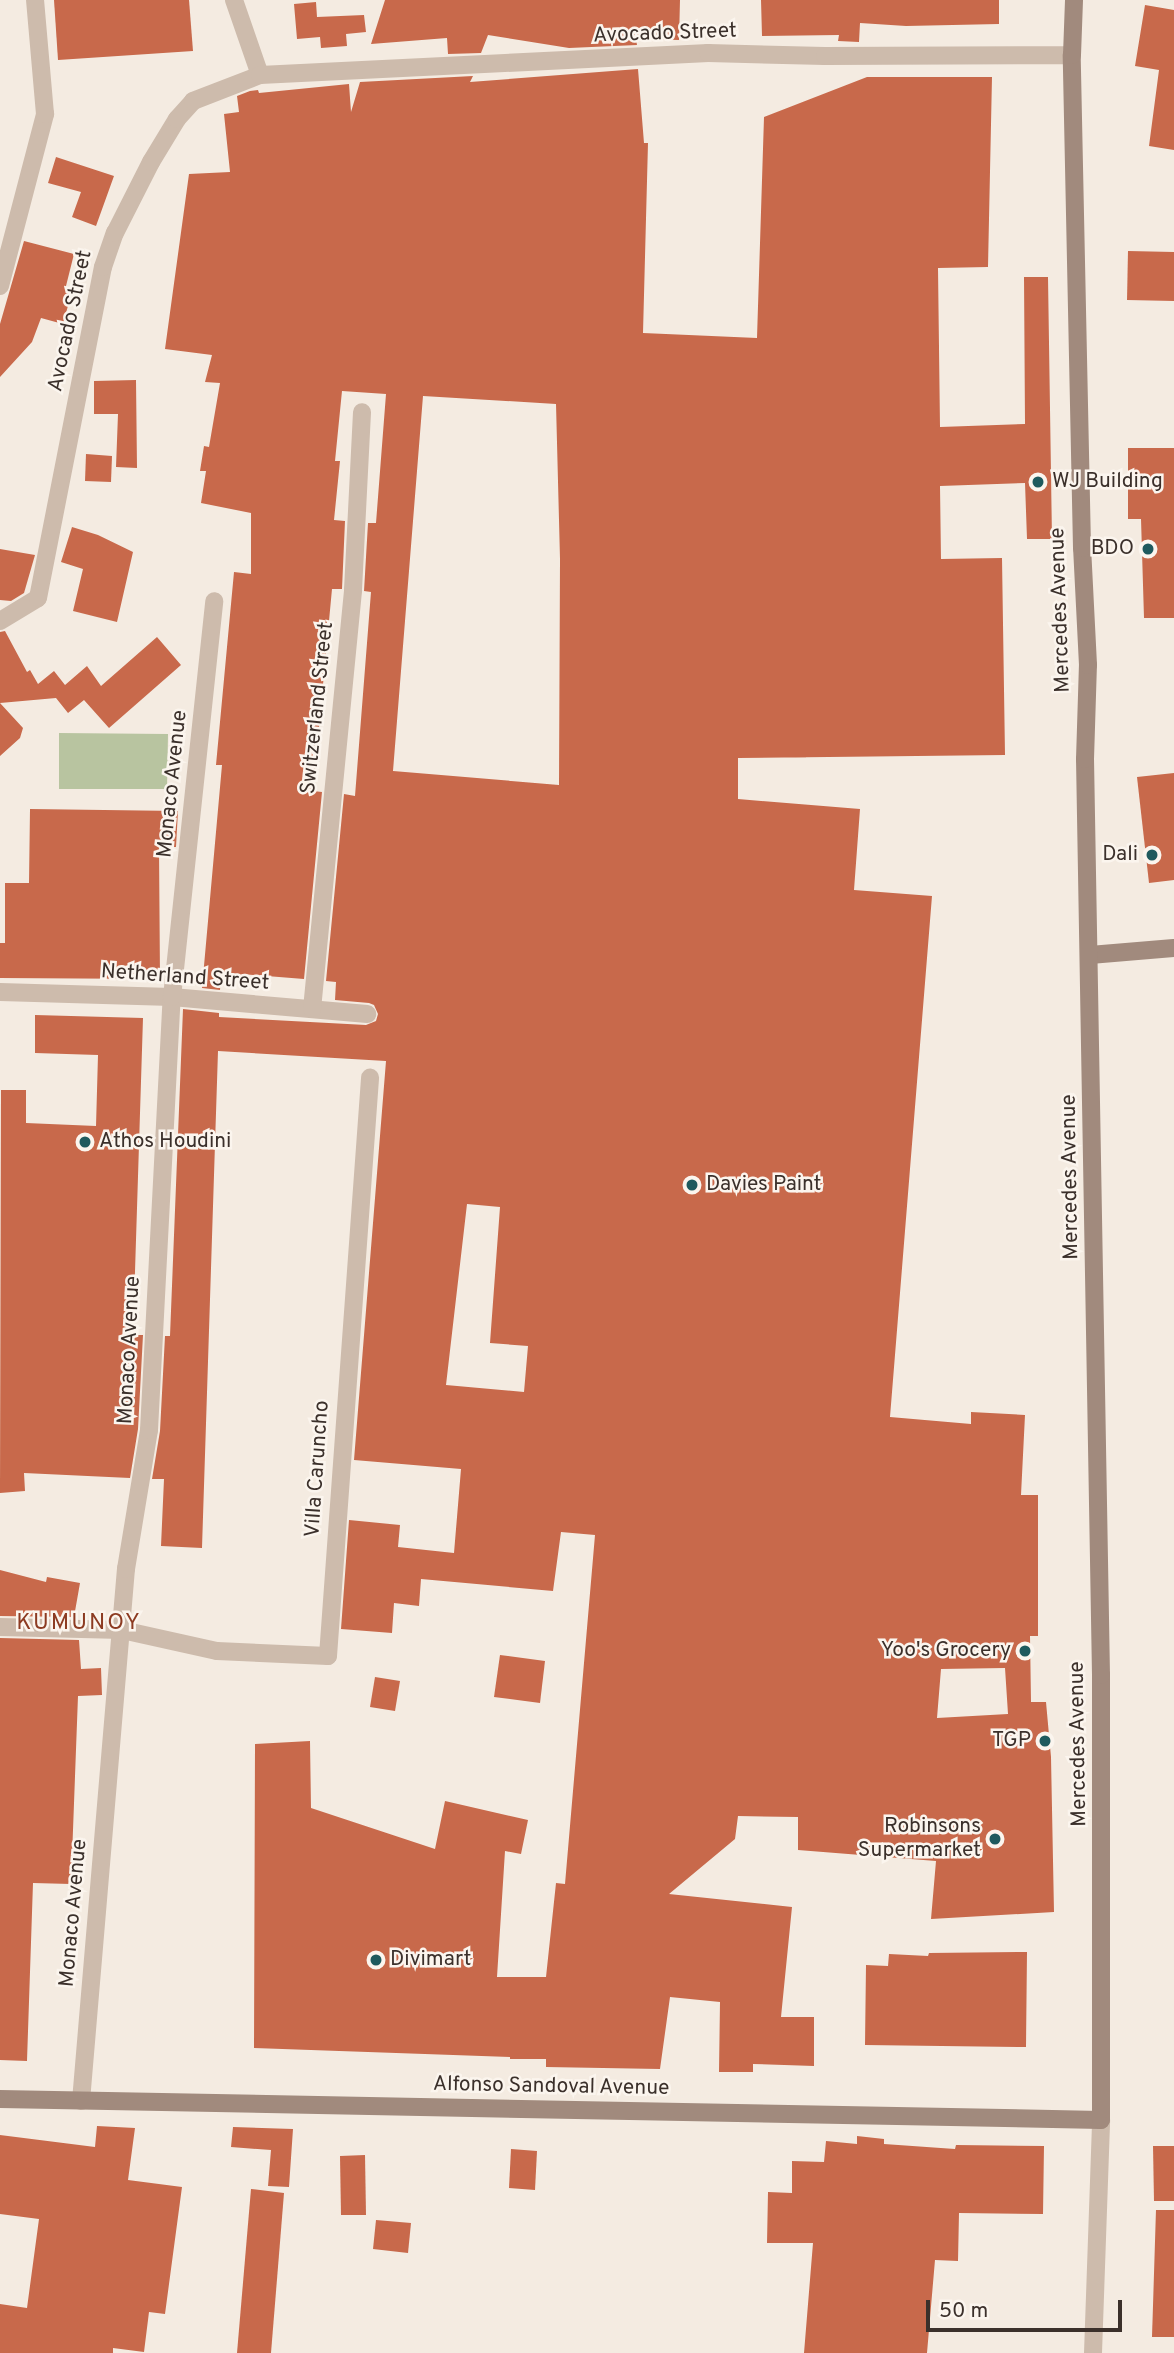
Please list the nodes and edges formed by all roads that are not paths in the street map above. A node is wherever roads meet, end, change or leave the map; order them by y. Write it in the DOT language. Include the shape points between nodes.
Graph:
graph roads {
  1 [pos="36,0"];
  2 [pos="234,0"];
  3 [pos="1074,0"];
  4 [pos="1072,55"];
  5 [pos="260,75"];
  6 [pos="0,286"];
  7 [pos="362,412"];
  8 [pos="214,601"];
  9 [pos="0,621"];
  10 [pos="1174,948"];
  11 [pos="1090,955"];
  12 [pos="0,992"];
  13 [pos="172,997"];
  14 [pos="312,1009"];
  15 [pos="368,1014"];
  16 [pos="370,1078"];
  17 [pos="0,1627"];
  18 [pos="122,1630"];
  19 [pos="0,2099"];
  20 [pos="81,2101"];
  21 [pos="1101,2120"];
  22 [pos="1093,2353"];
  1 -- 6 [label="street" via="45,114"];
  2 -- 5 [label="street"];
  3 -- 4 [label="main road, Mercedes Avenue"];
  4 -- 5 [label="street, Avocado Street" via="708,53"];
  4 -- 11 [label="main road, Mercedes Avenue" via="1088,665 1085,759"];
  5 -- 9 [label="street, Avocado Street" via="193,101 157,152 116,233 101,278 38,598"];
  7 -- 14 [label="street, Switzerland Street" via="353,590"];
  8 -- 13 [label="street, Monaco Avenue"];
  10 -- 11 [label="main road"];
  11 -- 21 [label="main road, Mercedes Avenue" via="1101,1675"];
  12 -- 13 [label="street, Netherland Street"];
  13 -- 14 [label="street, Netherland Street"];
  13 -- 18 [label="street, Monaco Avenue" via="149,1430 126,1569"];
  14 -- 15 [label="street, Netherland Street"];
  16 -- 18 [label="street, Villa Caruncho" via="328,1656 217,1651"];
  17 -- 18 [label="street"];
  18 -- 20 [label="street, Monaco Avenue"];
  19 -- 20 [label="main road, Alfonso Sandoval Avenue"];
  20 -- 21 [label="main road, Alfonso Sandoval Avenue"];
  21 -- 22 [label="street, Mercedes Avenue"];
}
